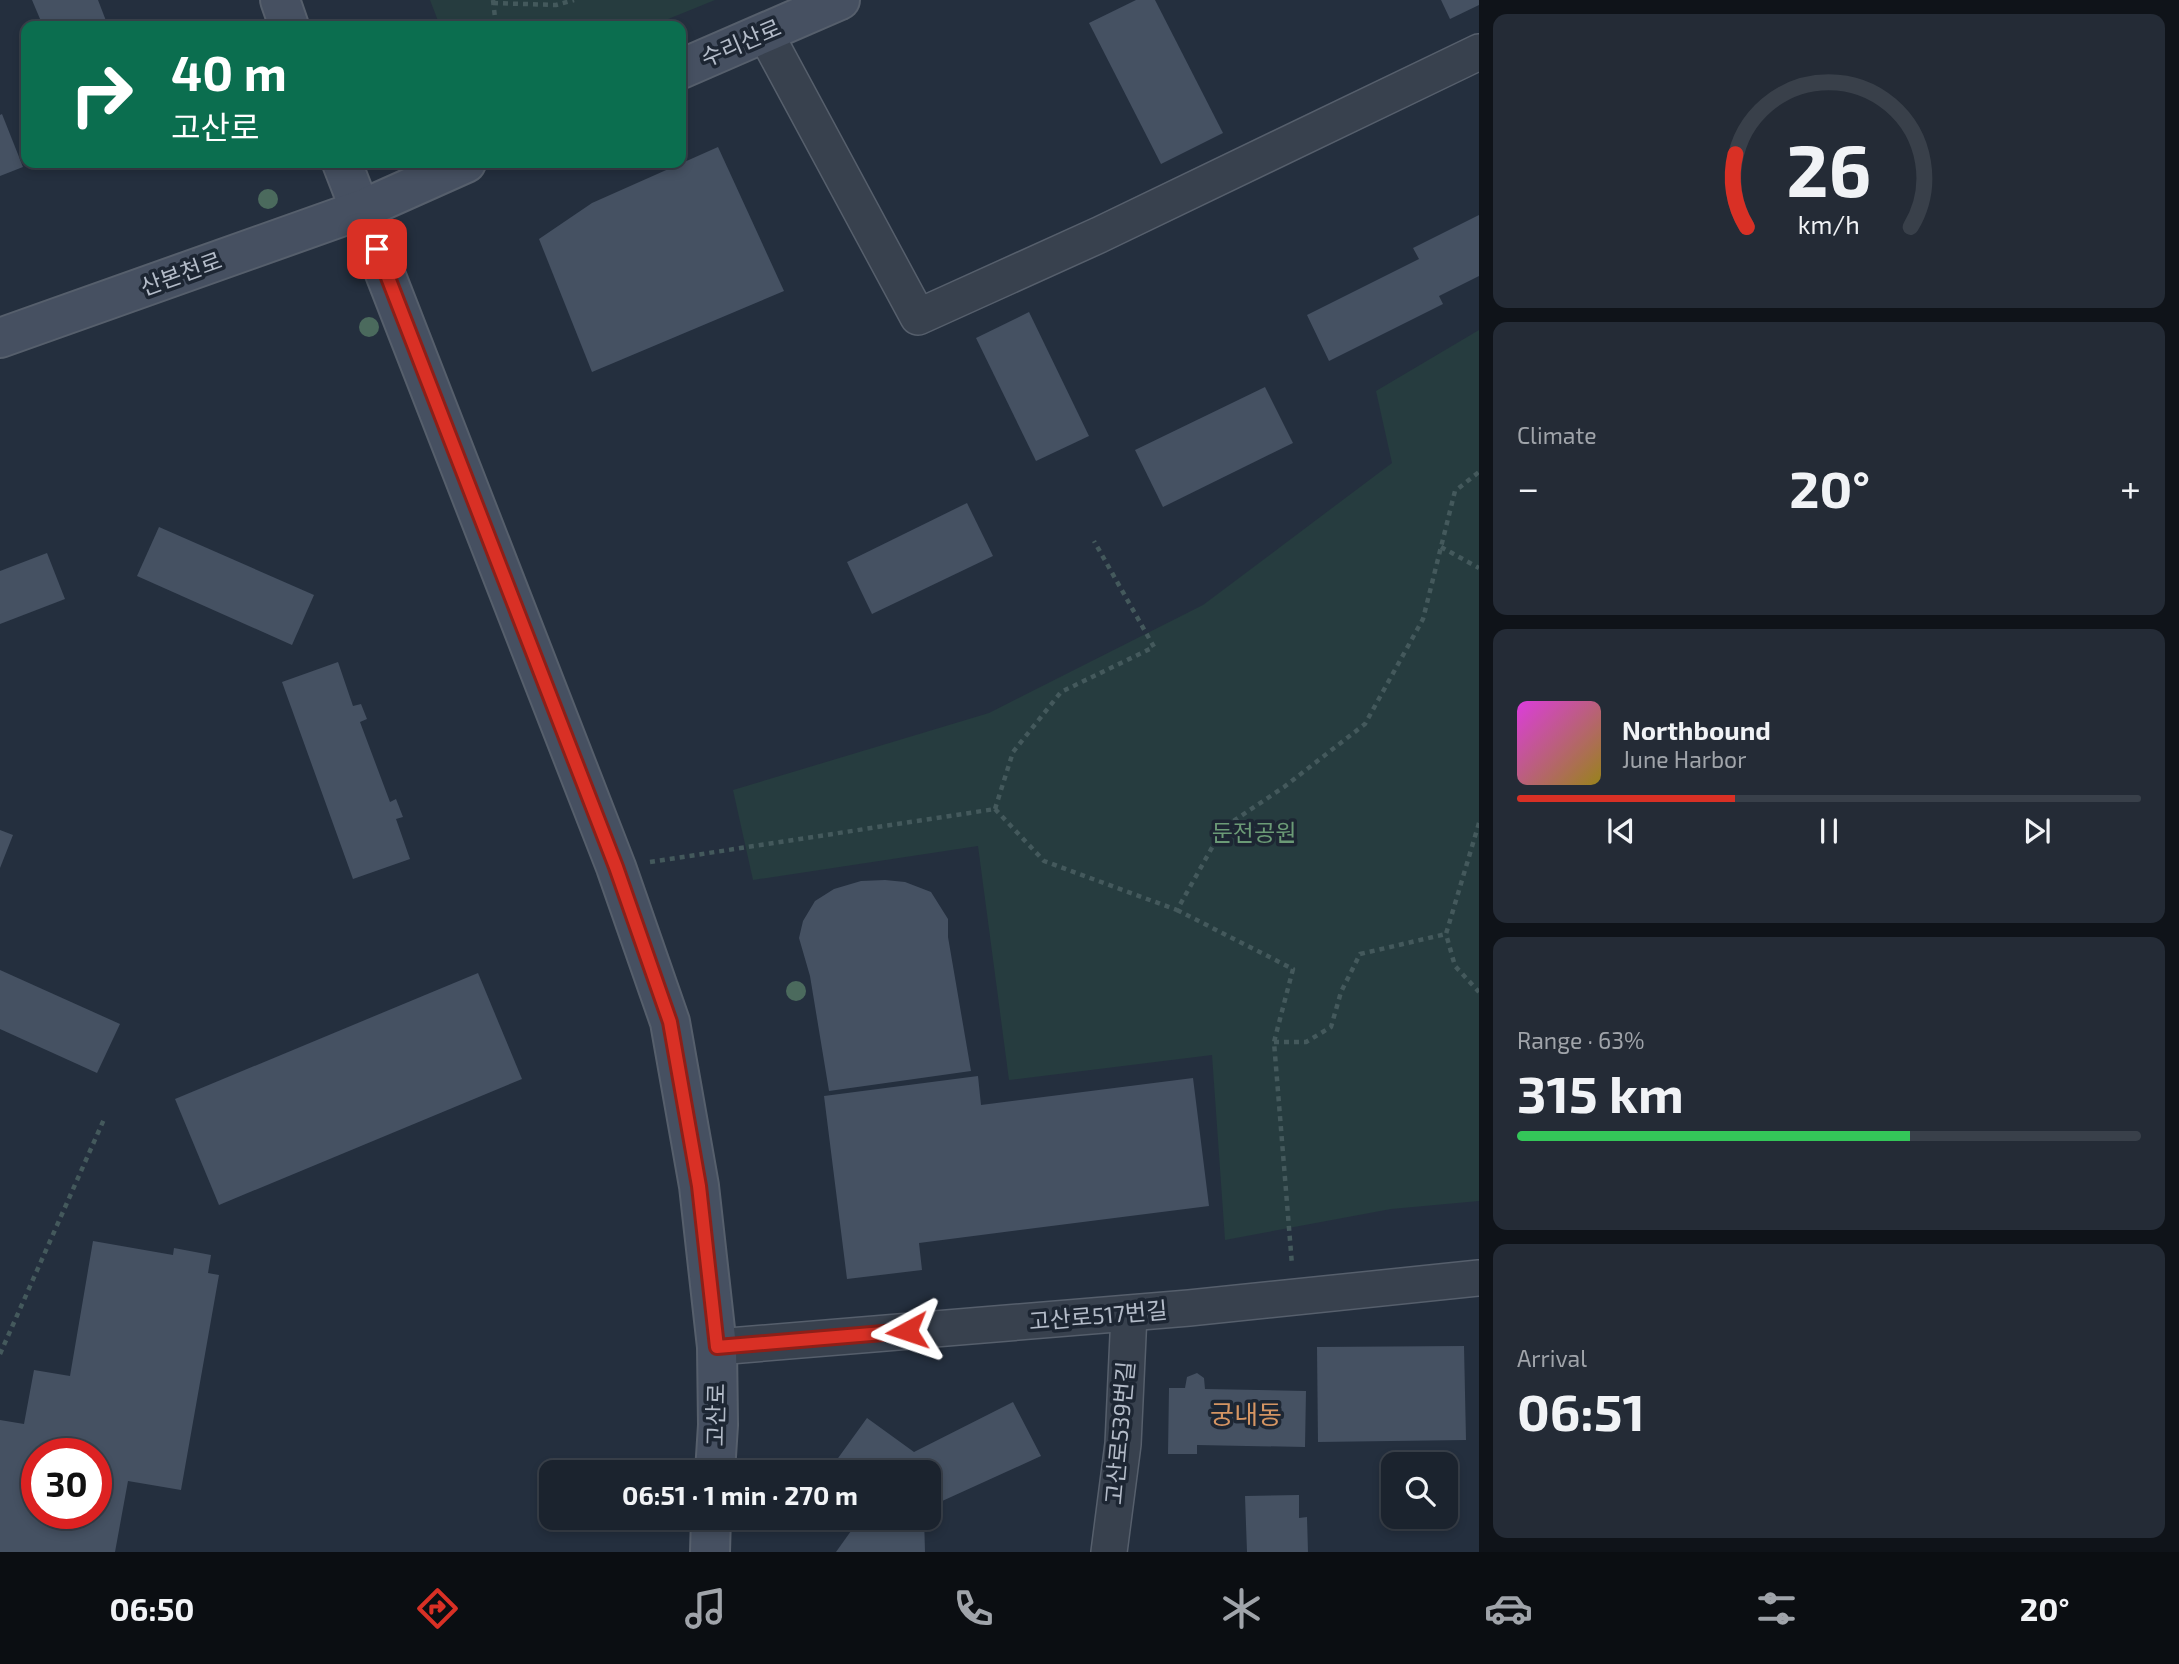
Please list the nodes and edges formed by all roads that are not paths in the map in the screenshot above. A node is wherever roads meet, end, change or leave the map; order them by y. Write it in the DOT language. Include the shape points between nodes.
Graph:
graph roads {
  1 [pos="280,0"];
  2 [pos="840,0"];
  3 [pos="287,21"];
  4 [pos="765,33"];
  5 [pos="1479,52"];
  6 [pos="686,67"];
  7 [pos="344,168"];
  8 [pos="455,168"];
  9 [pos="363,209"];
  10 [pos="0,338"];
  11 [pos="1479,1278"];
  12 [pos="1129,1314"];
  13 [pos="717,1347"];
  14 [pos="716,1460"];
  15 [pos="711,1530"];
  16 [pos="710,1552"];
  17 [pos="1109,1552"];
  1 -- 3 [label="street"];
  2 -- 4 [label="street, 수리산로"];
  4 -- 5 [label="street" via="918,317"];
  4 -- 6 [label="street, 수리산로"];
  7 -- 9 [label="street, 고산로"];
  8 -- 9 [label="street"];
  9 -- 10 [label="street, 산본천로"];
  9 -- 13 [label="street, 고산로" via="390,289 616,867 670,1022 699,1186"];
  11 -- 12 [label="street, 고산로517번길"];
  12 -- 13 [label="street, 고산로517번길"];
  12 -- 17 [label="street, 고산로539번길" via="1123,1444"];
  13 -- 14 [label="street, 고산로"];
  15 -- 16 [label="street"];
}
